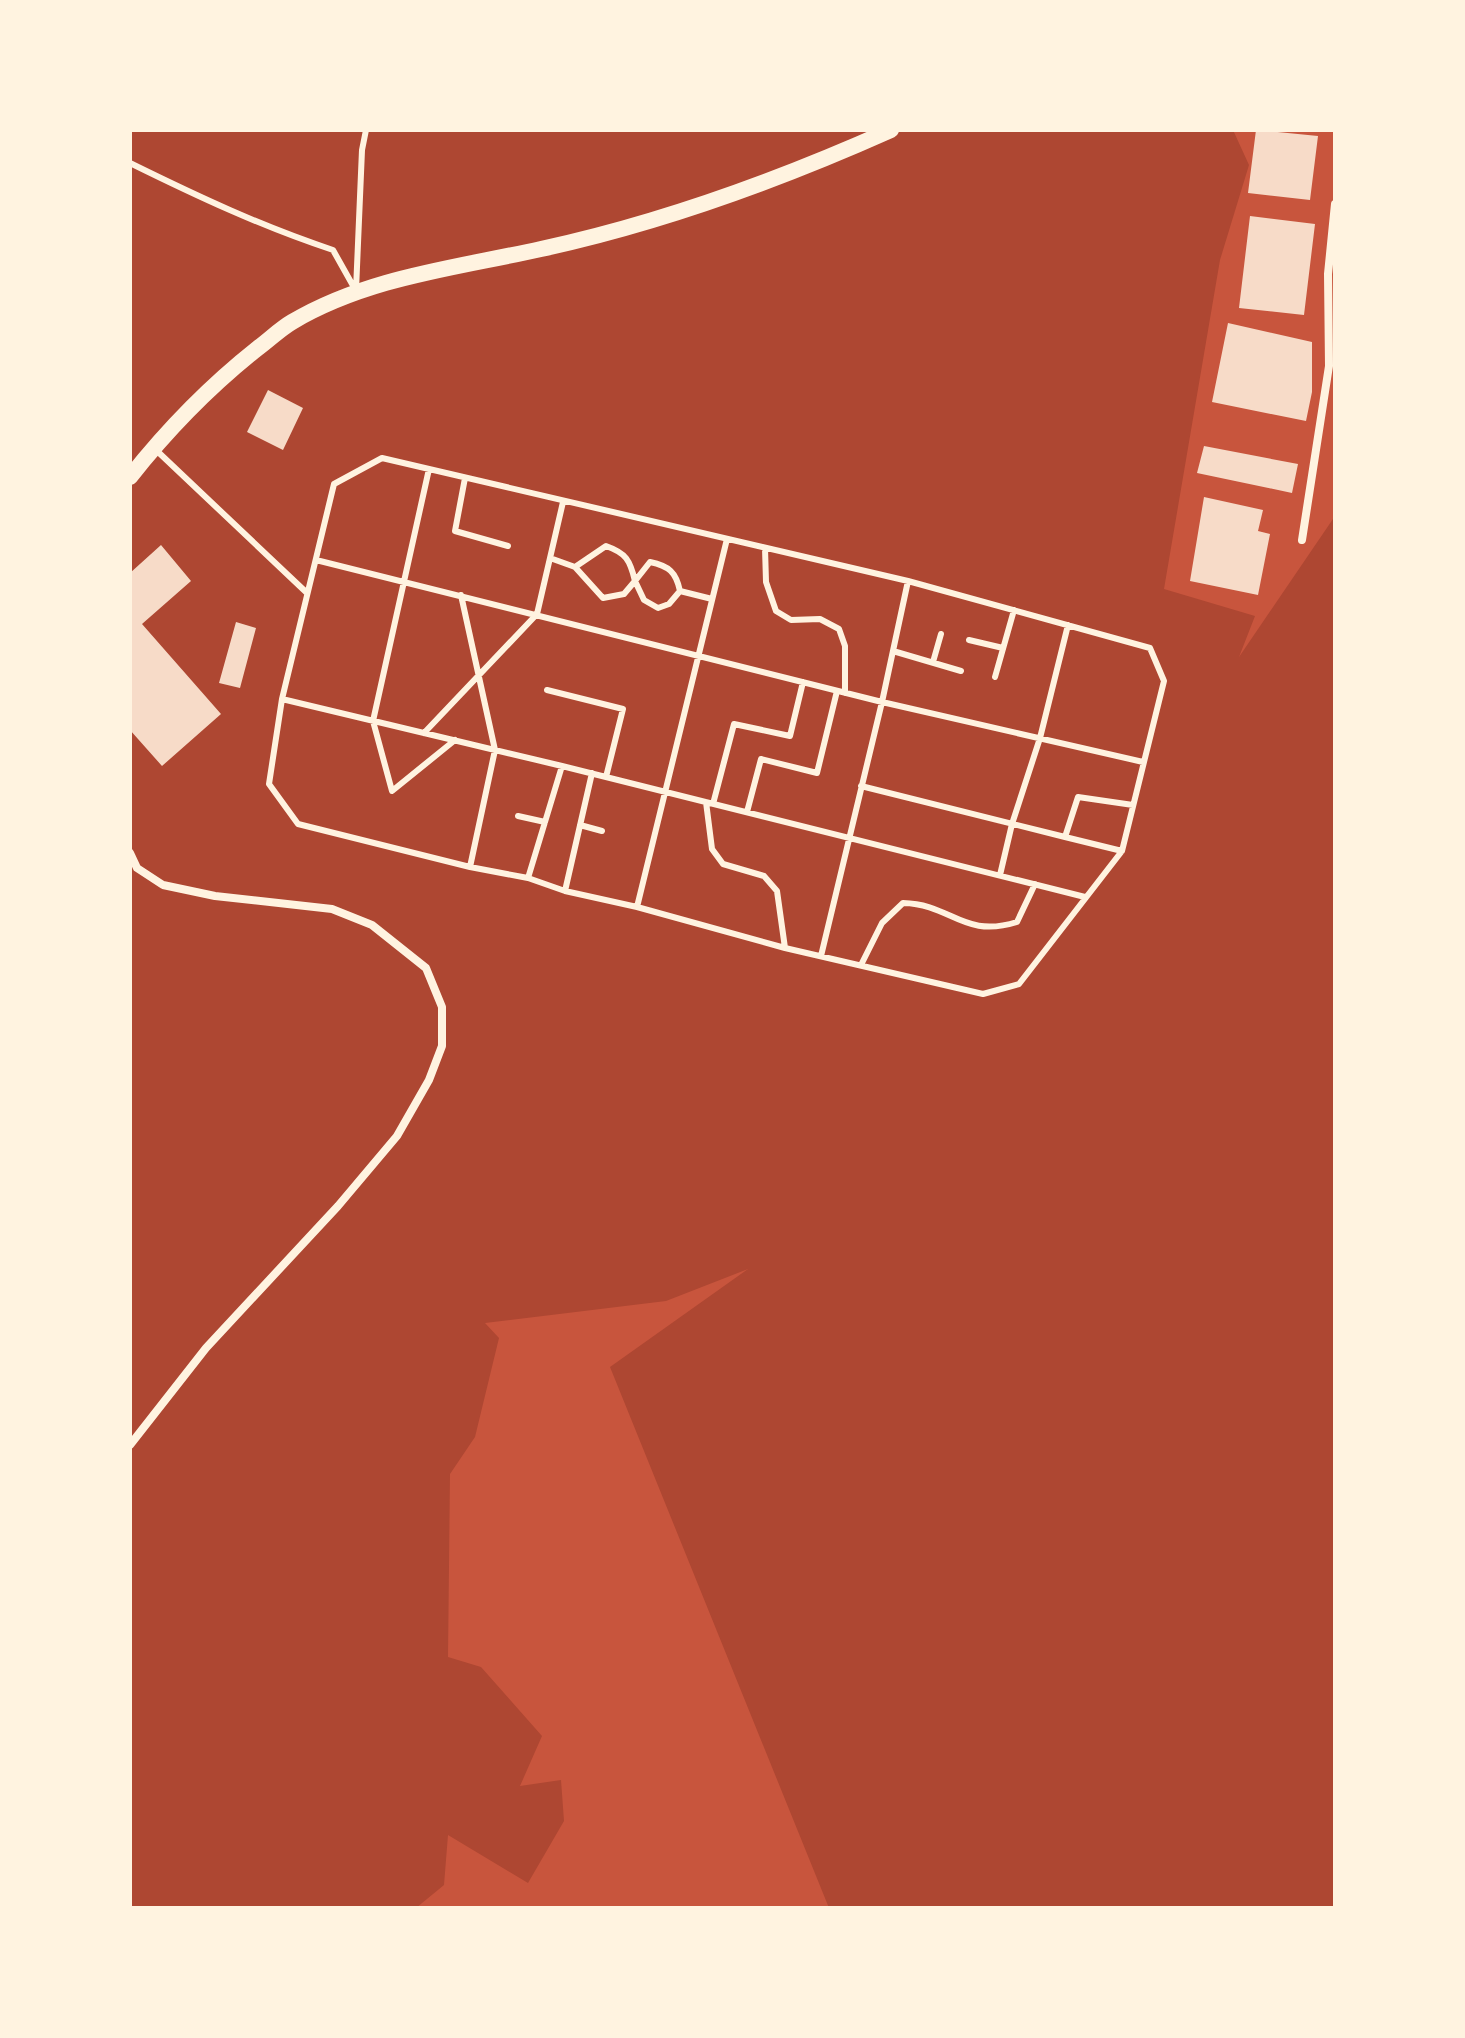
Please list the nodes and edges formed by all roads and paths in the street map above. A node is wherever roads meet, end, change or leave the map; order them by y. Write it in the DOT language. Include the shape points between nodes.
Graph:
graph roads {
  1 [pos="366,130"];
  2 [pos="891,130"];
  3 [pos="130,163"];
  4 [pos="1335,204"];
  5 [pos="356,291"];
  6 [pos="153,447"];
  7 [pos="429,469"];
  8 [pos="130,477"];
  9 [pos="465,478"];
  10 [pos="563,502"];
  11 [pos="727,539"];
  12 [pos="1302,540"];
  13 [pos="508,546"];
  14 [pos="765,548"];
  15 [pos="550,558"];
  16 [pos="316,560"];
  17 [pos="575,567"];
  18 [pos="635,581"];
  19 [pos="908,581"];
  20 [pos="405,582"];
  21 [pos="680,591"];
  22 [pos="307,593"];
  23 [pos="461,595"];
  24 [pos="712,599"];
  25 [pos="1014,610"];
  26 [pos="537,614"];
  27 [pos="1068,625"];
  28 [pos="941,634"];
  29 [pos="969,640"];
  30 [pos="1003,648"];
  31 [pos="893,651"];
  32 [pos="698,655"];
  33 [pos="933,662"];
  34 [pos="961,671"];
  35 [pos="479,675"];
  36 [pos="995,677"];
  37 [pos="803,682"];
  38 [pos="547,690"];
  39 [pos="837,691"];
  40 [pos="845,693"];
  41 [pos="282,699"];
  42 [pos="882,702"];
  43 [pos="373,721"];
  44 [pos="424,733"];
  45 [pos="1040,738"];
  46 [pos="455,740"];
  47 [pos="495,750"];
  48 [pos="1143,762"];
  49 [pos="562,766"];
  50 [pos="592,773"];
  51 [pos="606,777"];
  52 [pos="861,786"];
  53 [pos="666,792"];
  54 [pos="709,803"];
  55 [pos="1133,805"];
  56 [pos="747,812"];
  57 [pos="518,816"];
  58 [pos="545,822"];
  59 [pos="1012,824"];
  60 [pos="580,825"];
  61 [pos="602,831"];
  62 [pos="849,837"];
  63 [pos="1065,837"];
  64 [pos="1122,851"];
  65 [pos="130,853"];
  66 [pos="470,867"];
  67 [pos="1000,875"];
  68 [pos="528,878"];
  69 [pos="1035,884"];
  70 [pos="565,891"];
  71 [pos="1085,897"];
  72 [pos="637,907"];
  73 [pos="785,948"];
  74 [pos="821,956"];
  75 [pos="861,965"];
  76 [pos="130,1445"];
  1 -- 5 [label="lane"];
  2 -- 5 [label="main road" via="775,180 698,206 542,249"];
  3 -- 5 [label="lane" via="272,229 333,250"];
  4 -- 12 [label="street" via="1328,274 1329,366"];
  5 -- 6 [label="main road" via="291,323 227,372"];
  6 -- 8 [label="main road"];
  6 -- 22 [label="lane"];
  7 -- 9 [label="lane"];
  7 -- 16 [label="lane" via="382,458 334,484"];
  7 -- 20 [label="lane"];
  9 -- 10 [label="lane"];
  9 -- 13 [label="lane" via="455,531"];
  10 -- 11 [label="lane"];
  10 -- 15 [label="lane"];
  11 -- 14 [label="lane"];
  11 -- 24 [label="lane"];
  14 -- 19 [label="lane"];
  14 -- 40 [label="lane" via="766,582 776,611 791,620 820,619 839,629 845,646"];
  15 -- 17 [label="lane"];
  15 -- 26 [label="lane"];
  16 -- 20 [label="lane"];
  16 -- 22 [label="lane"];
  17 -- 18 [label="lane" via="603,598 624,594"];
  17 -- 18 [label="lane" via="606,546 623,552"];
  18 -- 21 [label="lane" via="644,600 658,608"];
  18 -- 21 [label="lane" via="650,562 666,565 677,575"];
  19 -- 25 [label="lane"];
  19 -- 31 [label="lane"];
  20 -- 23 [label="lane"];
  20 -- 43 [label="lane"];
  21 -- 24 [label="lane"];
  22 -- 41 [label="lane"];
  23 -- 26 [label="lane"];
  23 -- 35 [label="lane"];
  24 -- 32 [label="lane"];
  25 -- 27 [label="lane"];
  25 -- 30 [label="lane"];
  26 -- 32 [label="lane"];
  26 -- 35 [label="lane"];
  27 -- 45 [label="lane"];
  27 -- 48 [label="lane" via="1150,648 1164,681"];
  28 -- 33 [label="lane"];
  29 -- 30 [label="lane"];
  30 -- 36 [label="lane"];
  31 -- 33 [label="lane"];
  31 -- 42 [label="lane"];
  32 -- 37 [label="lane"];
  32 -- 53 [label="lane"];
  33 -- 34 [label="lane"];
  35 -- 44 [label="lane"];
  35 -- 47 [label="lane"];
  37 -- 39 [label="lane"];
  37 -- 54 [label="lane" via="790,736 734,724"];
  38 -- 51 [label="lane" via="623,709"];
  39 -- 40 [label="lane"];
  39 -- 56 [label="lane" via="817,773 761,759"];
  40 -- 42 [label="lane"];
  41 -- 43 [label="lane"];
  41 -- 66 [label="lane" via="269,784 298,824"];
  42 -- 45 [label="lane"];
  42 -- 52 [label="lane"];
  43 -- 44 [label="lane"];
  43 -- 46 [label="lane" via="392,791"];
  44 -- 46 [label="lane"];
  45 -- 48 [label="lane"];
  45 -- 59 [label="lane"];
  46 -- 47 [label="lane"];
  47 -- 49 [label="lane"];
  47 -- 66 [label="lane"];
  48 -- 55 [label="lane"];
  49 -- 50 [label="lane"];
  49 -- 58 [label="lane"];
  50 -- 51 [label="lane"];
  50 -- 60 [label="lane"];
  51 -- 53 [label="lane"];
  52 -- 59 [label="lane"];
  52 -- 62 [label="lane"];
  53 -- 54 [label="lane"];
  53 -- 72 [label="lane"];
  54 -- 56 [label="lane"];
  54 -- 73 [label="lane" via="712,849 723,864 764,876 777,891"];
  55 -- 63 [label="lane" via="1078,797"];
  55 -- 64 [label="lane"];
  56 -- 62 [label="lane"];
  57 -- 58 [label="lane"];
  58 -- 68 [label="lane"];
  59 -- 63 [label="lane"];
  59 -- 67 [label="lane"];
  60 -- 61 [label="lane"];
  60 -- 70 [label="lane"];
  62 -- 67 [label="lane"];
  62 -- 74 [label="lane"];
  63 -- 64 [label="lane"];
  64 -- 71 [label="lane"];
  65 -- 76 [label="street" via="137,868 163,885 332,909 372,925 426,968 442,1007 442,1046 397,1136 206,1348"];
  66 -- 68 [label="lane"];
  67 -- 69 [label="lane"];
  68 -- 70 [label="lane"];
  69 -- 71 [label="lane"];
  69 -- 75 [label="lane" via="1017,922 998,928 976,928 924,903 903,903 882,923"];
  70 -- 72 [label="lane"];
  71 -- 75 [label="lane" via="1019,984 983,994"];
  72 -- 73 [label="lane"];
  73 -- 74 [label="lane"];
  74 -- 75 [label="lane"];
}
